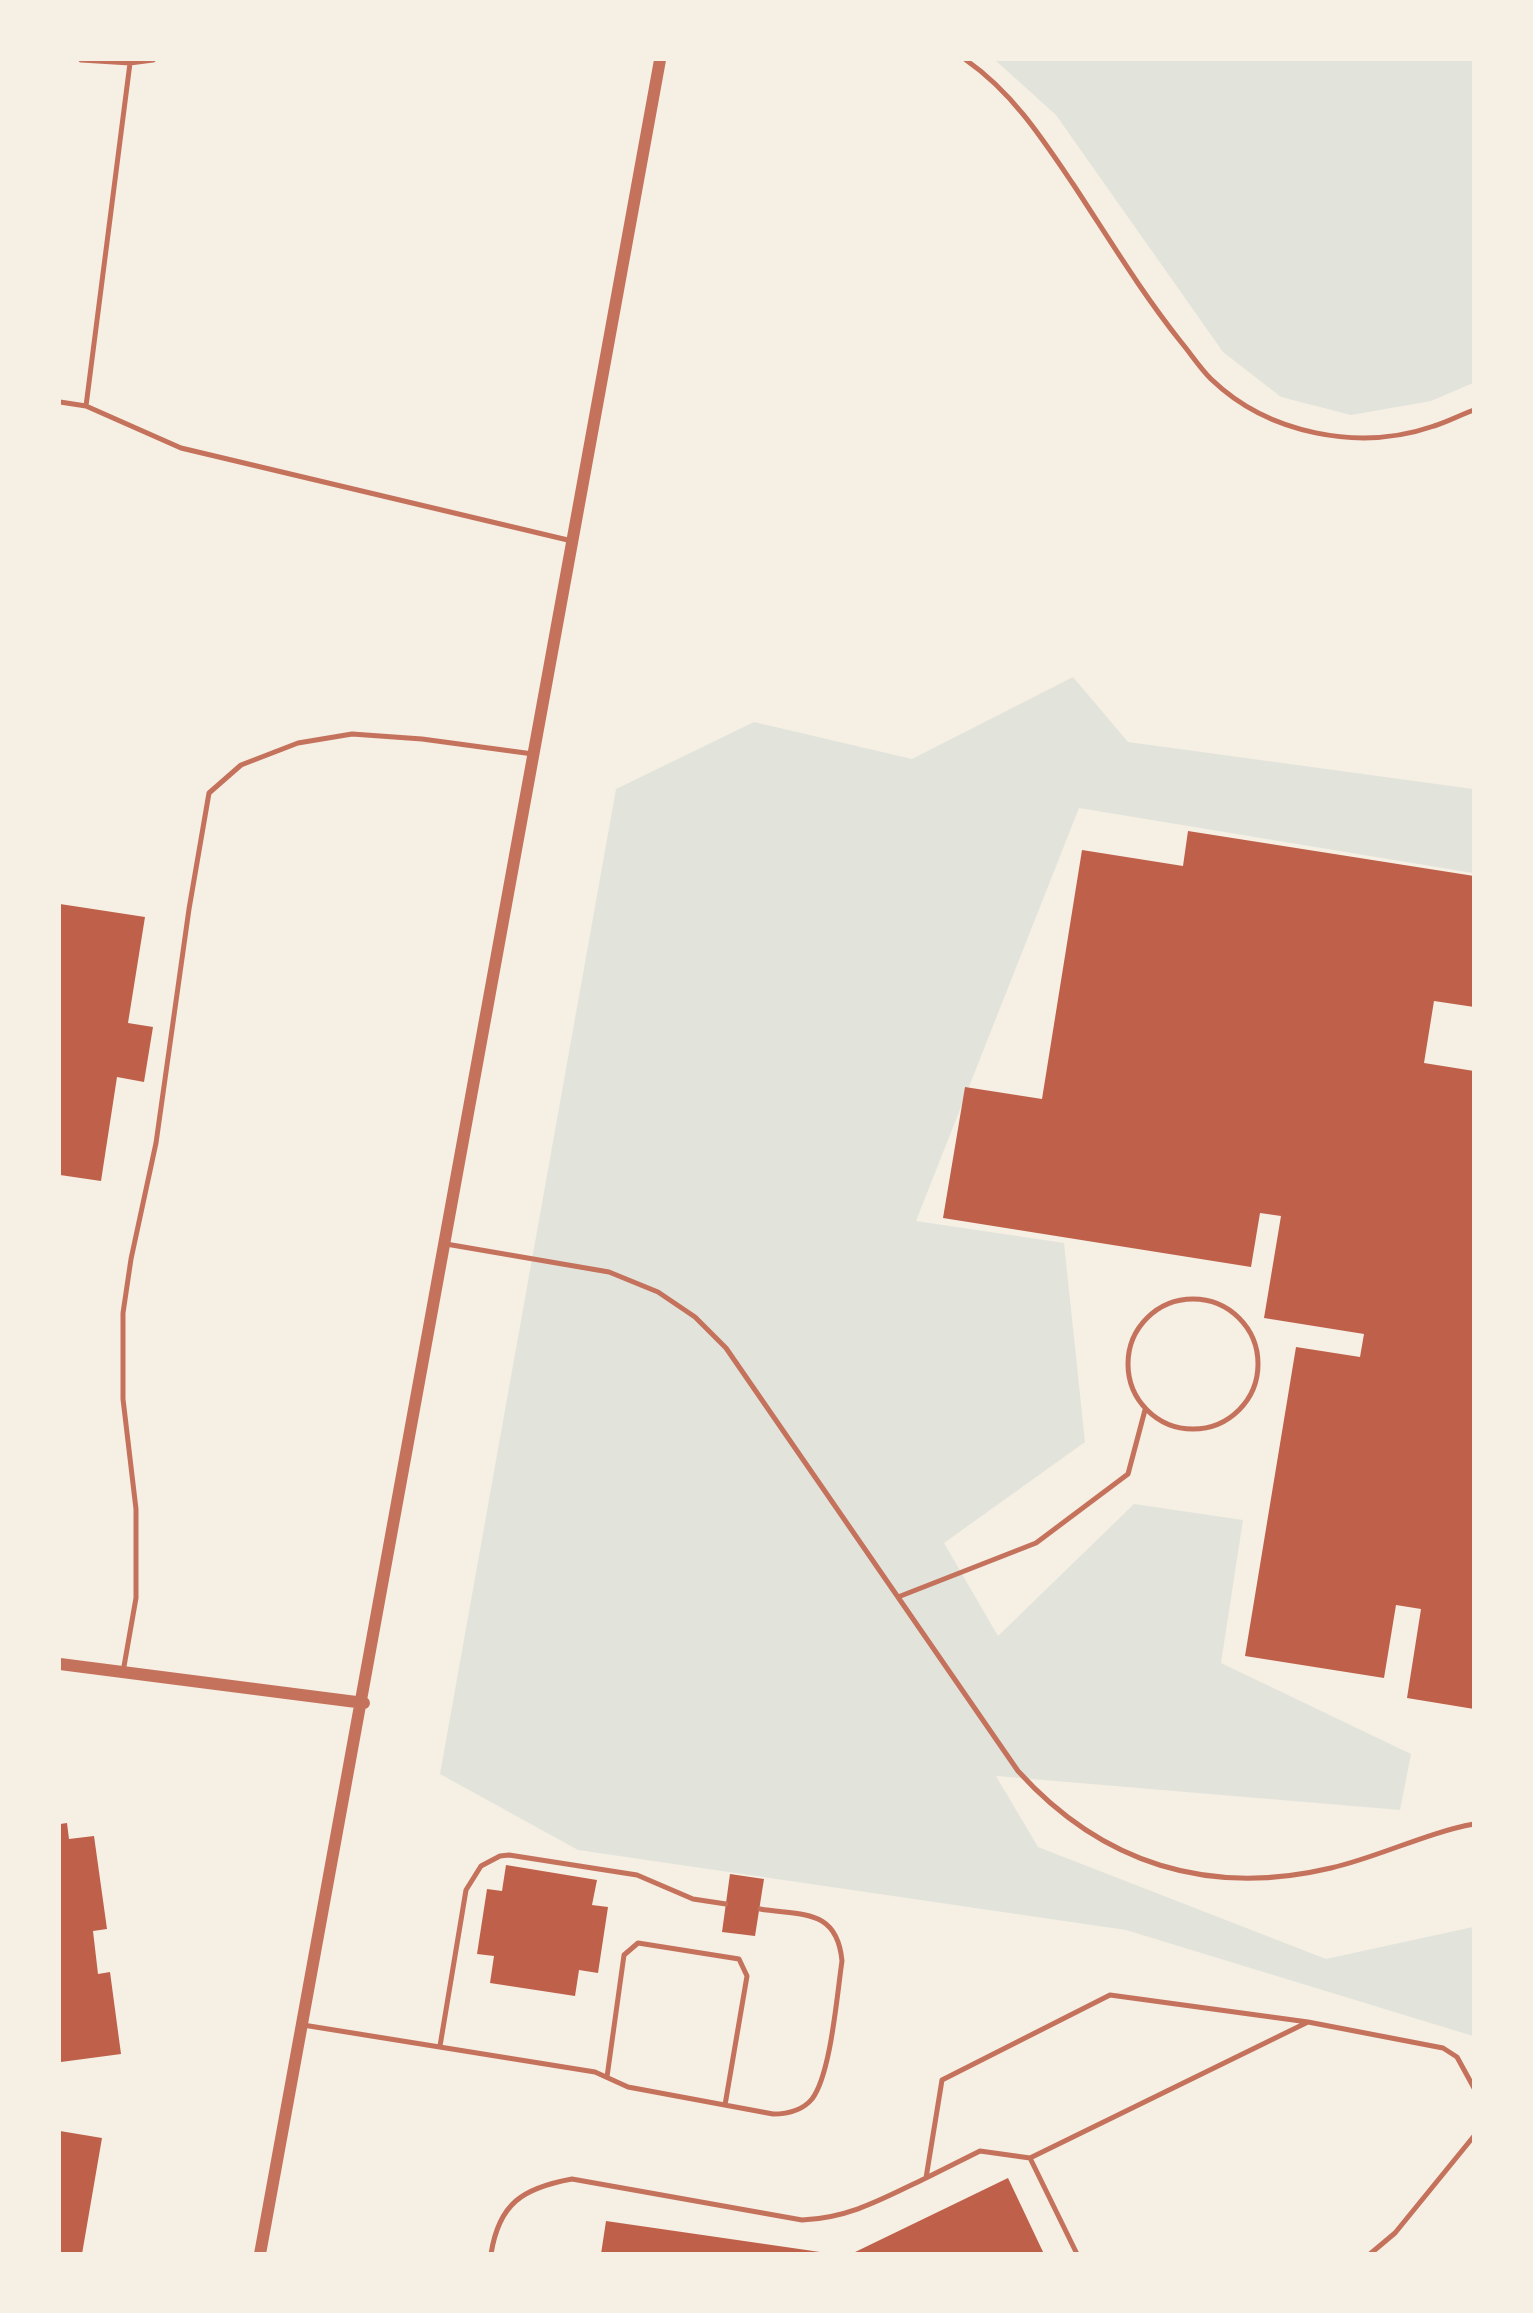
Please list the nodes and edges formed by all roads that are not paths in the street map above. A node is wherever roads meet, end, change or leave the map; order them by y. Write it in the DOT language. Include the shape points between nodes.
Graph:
graph roads {
  1 [pos="81,60"];
  2 [pos="153,60"];
  3 [pos="660,60"];
  4 [pos="966,60"];
  5 [pos="130,63"];
  6 [pos="60,402"];
  7 [pos="86,406"];
  8 [pos="1474,410"];
  9 [pos="572,541"];
  10 [pos="533,754"];
  11 [pos="444,1244"];
  12 [pos="1145,1410"];
  13 [pos="898,1597"];
  14 [pos="60,1664"];
  15 [pos="123,1672"];
  16 [pos="364,1703"];
  17 [pos="1474,1824"];
  18 [pos="726,1904"];
  19 [pos="760,1909"];
  20 [pos="1308,2022"];
  21 [pos="303,2025"];
  22 [pos="440,2046"];
  23 [pos="607,2077"];
  24 [pos="1474,2088"];
  25 [pos="725,2105"];
  26 [pos="1474,2136"];
  27 [pos="1030,2158"];
  28 [pos="926,2178"];
  29 [pos="260,2253"];
  30 [pos="491,2253"];
  31 [pos="1077,2253"];
  32 [pos="1370,2253"];
  1 -- 5 [label="lane"];
  2 -- 5 [label="lane"];
  3 -- 9 [label="street"];
  4 -- 8 [label="lane" via="985,73 1034,126 1157,312 1210,378 1245,406 1285,425 1327,436 1380,437 1432,427"];
  5 -- 7 [label="lane"];
  6 -- 7 [label="lane"];
  7 -- 9 [label="lane" via="181,448"];
  9 -- 10 [label="street"];
  10 -- 11 [label="street"];
  10 -- 15 [label="lane" via="422,738 352,734 298,743 241,765 209,793 156,1143 123,1313 124,1399 136,1509 136,1598"];
  11 -- 13 [label="lane" via="609,1272 658,1292 695,1317 726,1348"];
  11 -- 16 [label="street"];
  12 -- 12 [label="lane" via="1162,1423 1183,1430 1205,1430 1225,1422 1254,1390 1259,1369 1257,1347 1248,1327 1214,1302 1192,1299 1156,1310 1135,1334 1127,1366 1135,1397"];
  12 -- 13 [label="lane" via="1128,1474 1036,1543"];
  13 -- 17 [label="lane" via="1018,1771 1071,1822 1116,1850 1166,1868 1218,1878 1279,1877 1332,1868"];
  14 -- 15 [label="street"];
  15 -- 16 [label="street"];
  16 -- 21 [label="street"];
  18 -- 22 [label="lane" via="693,1899 637,1875 509,1855 489,1860 466,1890"];
  19 -- 25 [label="lane" via="815,1917 838,1938 842,1961 825,2067 819,2087 799,2109 773,2113"];
  20 -- 24 [label="lane" via="1443,2048 1457,2057"];
  20 -- 27 [label="lane"];
  20 -- 28 [label="lane" via="1110,1995 942,2080"];
  21 -- 22 [label="lane"];
  21 -- 29 [label="street"];
  22 -- 23 [label="lane"];
  23 -- 25 [label="lane" via="628,2087"];
  23 -- 25 [label="lane" via="624,1955 638,1943 739,1959 747,1976"];
  26 -- 32 [label="lane" via="1395,2233"];
  27 -- 28 [label="lane" via="980,2151"];
  27 -- 31 [label="lane"];
  28 -- 30 [label="lane" via="861,2209 832,2218 802,2220 572,2179 534,2188 512,2202 501,2216"];
}
